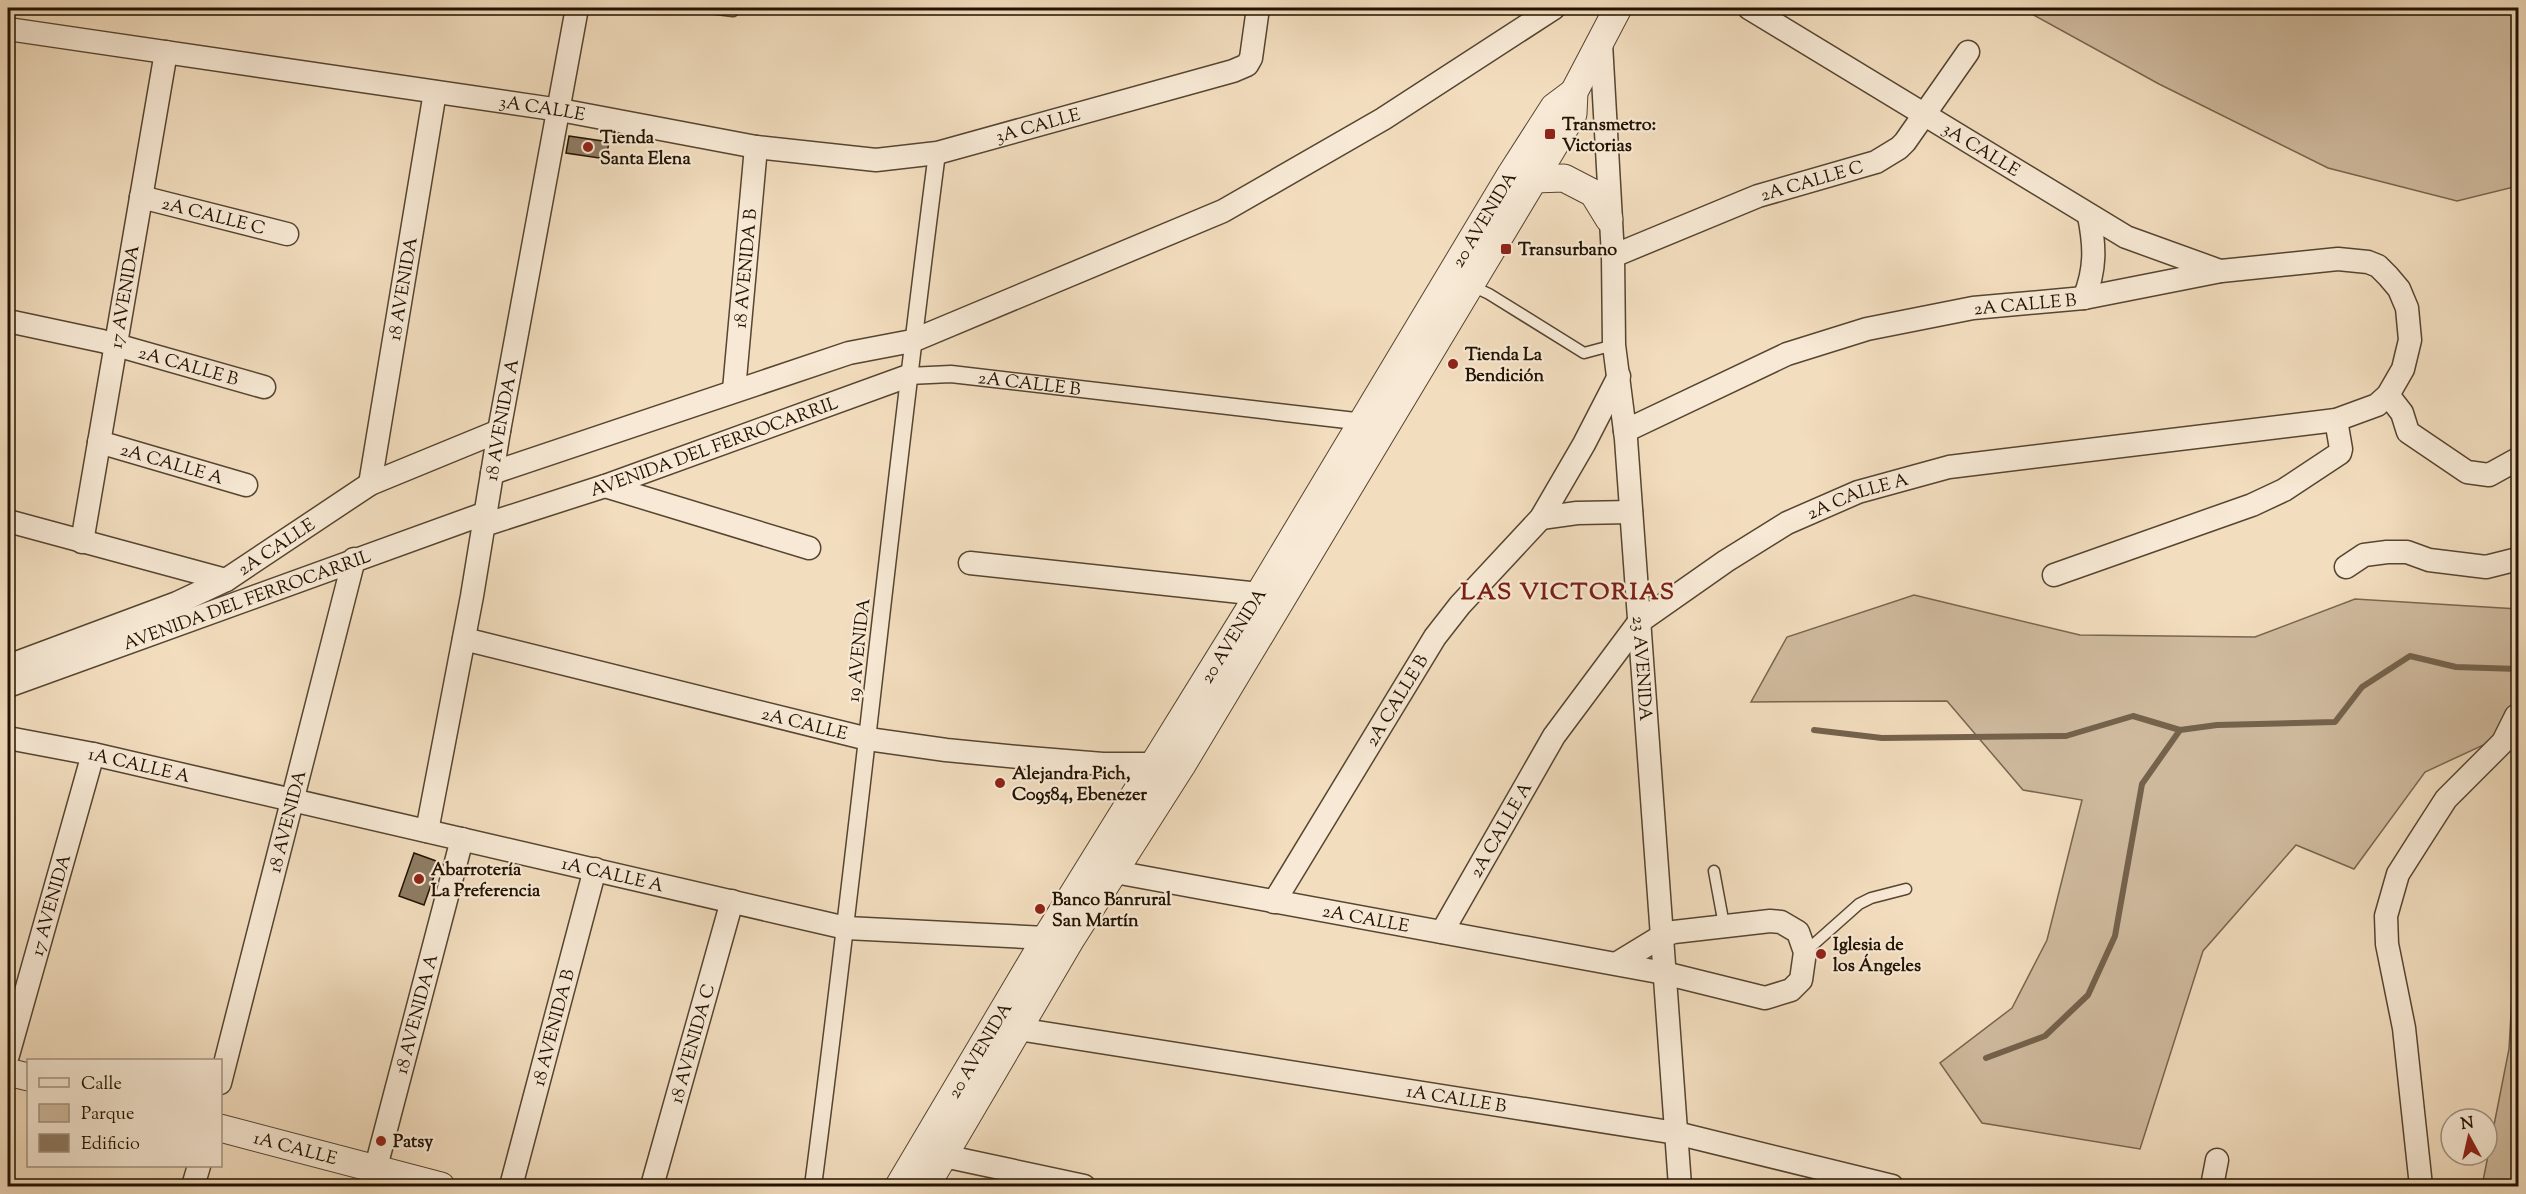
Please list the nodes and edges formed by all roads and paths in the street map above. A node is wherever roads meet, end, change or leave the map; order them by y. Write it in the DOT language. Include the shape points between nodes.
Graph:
graph roads {
  1 [pos="577,8"];
  2 [pos="709,8"];
  3 [pos="1258,8"];
  4 [pos="1554,8"];
  5 [pos="1618,8"];
  6 [pos="1749,8"];
  7 [pos="733,10"];
  8 [pos="8,28"];
  9 [pos="1601,44"];
  10 [pos="166,52"];
  11 [pos="1968,52"];
  12 [pos="435,92"];
  13 [pos="1575,92"];
  14 [pos="560,110"];
  15 [pos="1924,113"];
  16 [pos="756,147"];
  17 [pos="937,153"];
  18 [pos="1534,179"];
  19 [pos="141,197"];
  20 [pos="2089,216"];
  21 [pos="1610,219"];
  22 [pos="287,234"];
  23 [pos="1613,256"];
  24 [pos="2221,271"];
  25 [pos="1470,285"];
  26 [pos="2084,298"];
  27 [pos="8,321"];
  28 [pos="912,341"];
  29 [pos="1614,345"];
  30 [pos="116,346"];
  31 [pos="908,376"];
  32 [pos="1619,376"];
  33 [pos="264,387"];
  34 [pos="734,390"];
  35 [pos="2388,395"];
  36 [pos="2336,420"];
  37 [pos="1374,423"];
  38 [pos="499,431"];
  39 [pos="1625,431"];
  40 [pos="99,442"];
  41 [pos="2518,459"];
  42 [pos="492,473"];
  43 [pos="370,484"];
  44 [pos="246,485"];
  45 [pos="605,486"];
  46 [pos="1631,512"];
  47 [pos="1541,518"];
  48 [pos="485,519"];
  49 [pos="8,521"];
  50 [pos="82,542"];
  51 [pos="809,548"];
  52 [pos="354,559"];
  53 [pos="2518,559"];
  54 [pos="970,563"];
  55 [pos="2346,567"];
  56 [pos="2054,575"];
  57 [pos="226,580"];
  58 [pos="1260,594"];
  59 [pos="1639,622"];
  60 [pos="464,639"];
  61 [pos="8,666"];
  62 [pos="8,686"];
  63 [pos="2516,716"];
  64 [pos="8,738"];
  65 [pos="867,739"];
  66 [pos="93,754"];
  67 [pos="1153,764"];
  68 [pos="294,801"];
  69 [pos="427,831"];
  70 [pos="462,839"];
  71 [pos="595,869"];
  72 [pos="1714,871"];
  73 [pos="1115,872"];
  74 [pos="1906,889"];
  75 [pos="732,901"];
  76 [pos="1274,902"];
  77 [pos="1724,925"];
  78 [pos="846,928"];
  79 [pos="1442,932"];
  80 [pos="1662,936"];
  81 [pos="1046,938"];
  82 [pos="1805,952"];
  83 [pos="1616,964"];
  84 [pos="1664,973"];
  85 [pos="1018,1029"];
  86 [pos="8,1055"];
  87 [pos="8,1072"];
  88 [pos="222,1075"];
  89 [pos="27,1077"];
  90 [pos="222,1129"];
  91 [pos="1676,1133"];
  92 [pos="2217,1160"];
  93 [pos="199,1167"];
  94 [pos="936,1176"];
  95 [pos="373,1178"];
  96 [pos="1847,1181"];
  97 [pos="194,1186"];
  98 [pos="441,1186"];
  99 [pos="511,1186"];
  100 [pos="652,1186"];
  101 [pos="813,1186"];
  102 [pos="899,1186"];
  103 [pos="1084,1186"];
  104 [pos="1680,1186"];
  105 [pos="1892,1186"];
  106 [pos="2212,1186"];
  107 [pos="2421,1186"];
  1 -- 14 [label="street, 18 AVENIDA A"];
  2 -- 7 [label="lane"];
  3 -- 17 [label="street, 3A CALLE" via="1247,65"];
  4 -- 28 [label="street" via="1383,119 1223,212"];
  5 -- 9 [label="street, 20 AVENIDA"];
  6 -- 15 [label="street, 3A CALLE"];
  8 -- 10 [label="street, 3A CALLE"];
  9 -- 13 [label="street, 20 AVENIDA"];
  9 -- 21 [label="street, 23 AVENIDA"];
  10 -- 12 [label="street, 3A CALLE"];
  10 -- 19 [label="street, 17 AVENIDA"];
  11 -- 15 [label="street, 2A CALLE C"];
  12 -- 14 [label="street, 3A CALLE"];
  12 -- 43 [label="street, 18 AVENIDA"];
  13 -- 18 [label="street, 20 AVENIDA" via="1573,114"];
  13 -- 37 [label="street, 20 AVENIDA" via="1554,107"];
  14 -- 16 [label="street, 3A CALLE"];
  14 -- 38 [label="street, 18 AVENIDA A"];
  15 -- 20 [label="street, 3A CALLE"];
  15 -- 23 [label="street, 2A CALLE C" via="1899,148 1876,162 1758,196"];
  16 -- 17 [label="street, 3A CALLE" via="876,160"];
  16 -- 34 [label="street, 18 AVENIDA B"];
  17 -- 28 [label="street, 19 AVENIDA"];
  18 -- 21 [label="street" via="1564,178 1593,194"];
  18 -- 25 [label="street, 20 AVENIDA"];
  19 -- 22 [label="street, 2A CALLE C"];
  19 -- 30 [label="street, 17 AVENIDA"];
  20 -- 24 [label="street, 3A CALLE" via="2126,237"];
  20 -- 26 [label="street" via="2095,260"];
  21 -- 23 [label="street, 23 AVENIDA"];
  23 -- 29 [label="street, 23 AVENIDA"];
  24 -- 26 [label="street, 2A CALLE B"];
  24 -- 35 [label="street, 2A CALLE B" via="2338,259 2378,266 2399,289 2410,323 2408,352"];
  25 -- 29 [label="lane" via="1584,353"];
  25 -- 37 [label="street, 20 AVENIDA"];
  26 -- 39 [label="street, 2A CALLE B" via="1973,308 1827,341 1787,354"];
  27 -- 30 [label="street, 2A CALLE B"];
  28 -- 31 [label="street, 19 AVENIDA"];
  28 -- 34 [label="street" via="849,353"];
  29 -- 32 [label="street, 23 AVENIDA"];
  30 -- 33 [label="street, 2A CALLE B"];
  30 -- 40 [label="street, 17 AVENIDA"];
  31 -- 37 [label="street, 2A CALLE B" via="951,374"];
  31 -- 45 [label="street, AVENIDA DEL FERROCARRIL"];
  31 -- 65 [label="street, 19 AVENIDA"];
  32 -- 39 [label="street, 23 AVENIDA"];
  32 -- 47 [label="street, 2A CALLE B"];
  34 -- 42 [label="street"];
  35 -- 36 [label="street, 2A CALLE A" via="2378,405"];
  35 -- 41 [label="street" via="2402,413 2408,432 2467,472 2489,475"];
  36 -- 56 [label="street" via="2340,453 2284,490"];
  36 -- 59 [label="street, 2A CALLE A" via="1983,462 1884,483 1787,523"];
  37 -- 58 [label="street, 20 AVENIDA"];
  37 -- 73 [label="street, 20 AVENIDA" via="1284,597"];
  38 -- 42 [label="street, 18 AVENIDA A"];
  38 -- 43 [label="street, 2A CALLE"];
  39 -- 46 [label="street, 23 AVENIDA"];
  40 -- 44 [label="street, 2A CALLE A"];
  40 -- 50 [label="street, 17 AVENIDA"];
  42 -- 48 [label="street, 18 AVENIDA A"];
  43 -- 57 [label="street, 2A CALLE"];
  45 -- 48 [label="street, AVENIDA DEL FERROCARRIL"];
  45 -- 51 [label="street"];
  46 -- 47 [label="street"];
  46 -- 59 [label="street, 23 AVENIDA"];
  47 -- 76 [label="street, 2A CALLE B" via="1435,637"];
  48 -- 52 [label="street, AVENIDA DEL FERROCARRIL"];
  48 -- 60 [label="street, 18 AVENIDA A"];
  49 -- 50 [label="street, 2A CALLE"];
  50 -- 57 [label="street, 2A CALLE"];
  52 -- 62 [label="street, AVENIDA DEL FERROCARRIL"];
  52 -- 68 [label="street, 18 AVENIDA"];
  53 -- 55 [label="street" via="2486,567 2387,552 2364,555"];
  54 -- 58 [label="street"];
  57 -- 61 [label="street, AVENIDA DEL FERROCARRIL" via="177,603"];
  58 -- 67 [label="street, 20 AVENIDA"];
  59 -- 79 [label="street, 2A CALLE A" via="1554,736"];
  59 -- 80 [label="street, 23 AVENIDA"];
  60 -- 65 [label="street, 2A CALLE"];
  60 -- 69 [label="street, 18 AVENIDA A"];
  63 -- 107 [label="street" via="2503,742 2446,799 2398,874 2386,916 2387,944 2404,1028"];
  64 -- 66 [label="street, 1A CALLE A"];
  65 -- 67 [label="street, 2A CALLE" via="1029,758"];
  65 -- 78 [label="street, 19 AVENIDA"];
  66 -- 68 [label="street, 1A CALLE A"];
  66 -- 86 [label="street, 17 AVENIDA"];
  67 -- 81 [label="street, 20 AVENIDA"];
  68 -- 69 [label="street, 1A CALLE A"];
  68 -- 88 [label="street, 18 AVENIDA"];
  69 -- 70 [label="street, 1A CALLE A"];
  70 -- 71 [label="street, 1A CALLE A"];
  70 -- 95 [label="street, 18 AVENIDA A"];
  71 -- 75 [label="street, 1A CALLE A"];
  71 -- 99 [label="street, 18 AVENIDA B"];
  72 -- 77 [label="lane"];
  73 -- 76 [label="street, 2A CALLE"];
  73 -- 85 [label="street, 20 AVENIDA"];
  74 -- 82 [label="lane" via="1859,904"];
  75 -- 78 [label="street, 1A CALLE A"];
  75 -- 100 [label="street, 18 AVENIDA C"];
  76 -- 79 [label="street, 2A CALLE"];
  77 -- 80 [label="street"];
  77 -- 82 [label="street" via="1781,922 1797,932"];
  78 -- 81 [label="street, 1A CALLE A"];
  78 -- 101 [label="street, 19 AVENIDA"];
  79 -- 83 [label="street, 2A CALLE"];
  80 -- 83 [label="street"];
  80 -- 84 [label="street, 23 AVENIDA"];
  81 -- 102 [label="street, 20 AVENIDA"];
  82 -- 84 [label="street, 2A CALLE" via="1801,980 1791,990 1765,998"];
  83 -- 84 [label="street, 2A CALLE"];
  84 -- 91 [label="street, 23 AVENIDA"];
  85 -- 91 [label="street, 1A CALLE B"];
  85 -- 94 [label="street, 20 AVENIDA"];
  87 -- 89 [label="street"];
  90 -- 95 [label="street, 1A CALLE"];
  91 -- 96 [label="street, 1A CALLE B"];
  91 -- 104 [label="street, 23 AVENIDA"];
  92 -- 106 [label="street"];
  93 -- 97 [label="street"];
  94 -- 103 [label="street"];
  95 -- 98 [label="street, 1A CALLE"];
  96 -- 105 [label="street, 1A CALLE B"];
}
